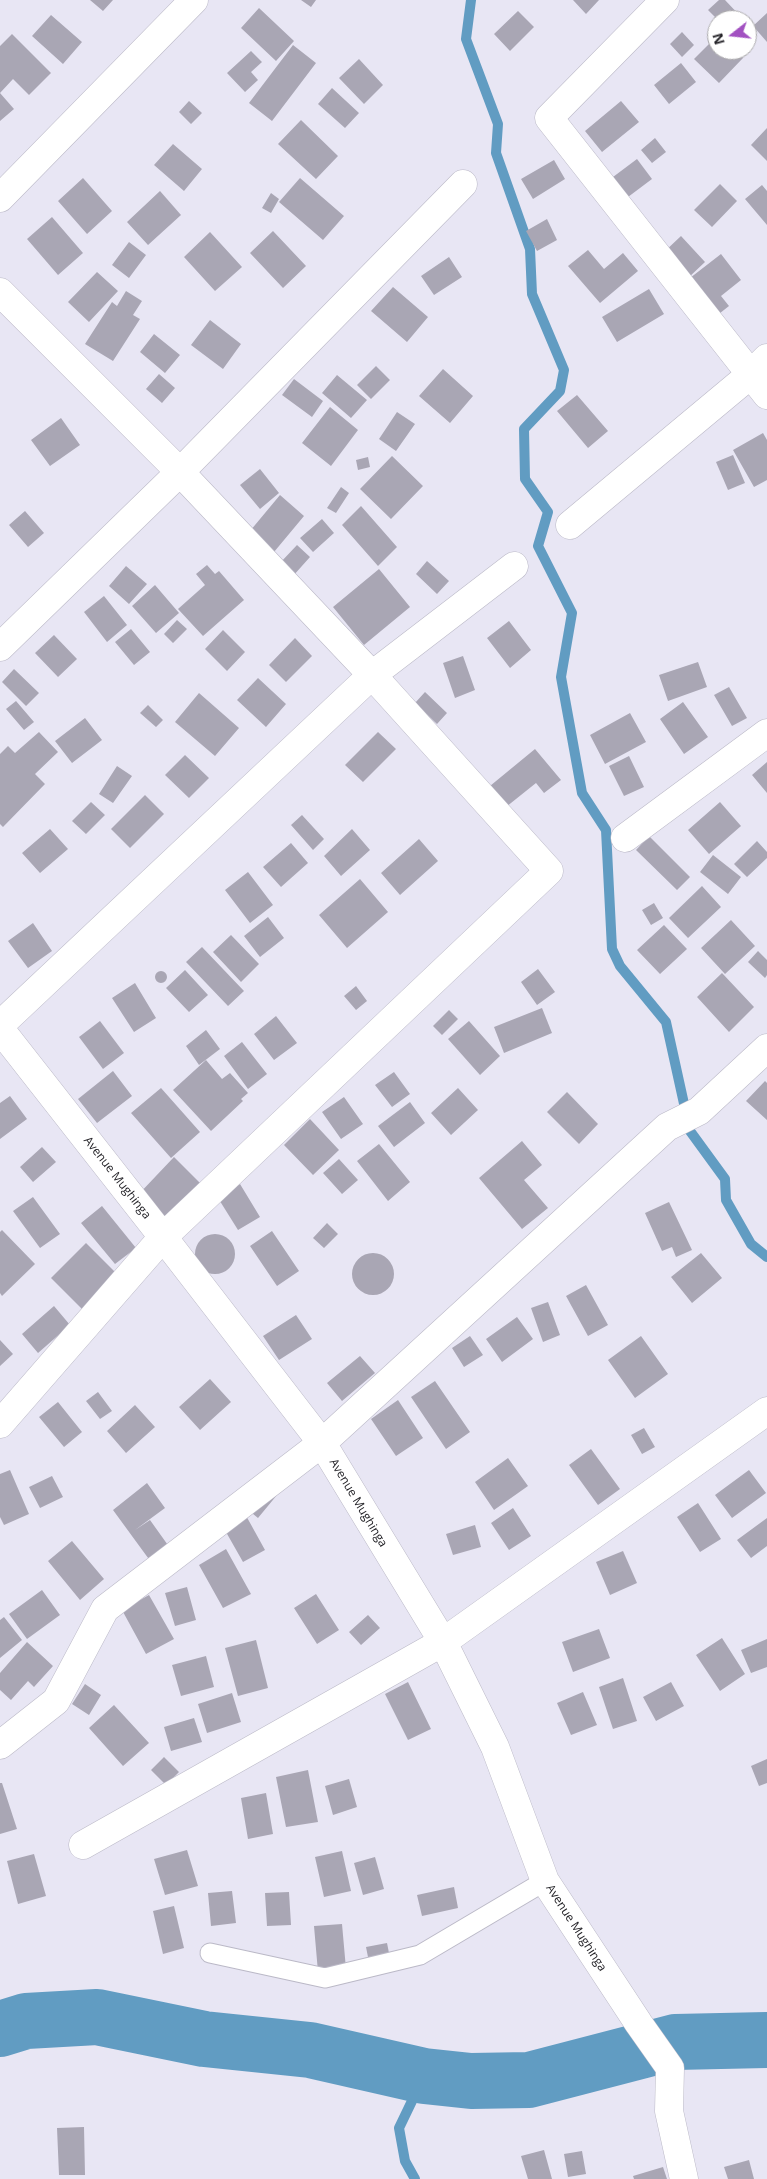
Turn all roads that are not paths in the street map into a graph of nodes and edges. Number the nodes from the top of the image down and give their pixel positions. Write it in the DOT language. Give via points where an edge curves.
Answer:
graph roads {
  1 [pos="194,0"];
  2 [pos="665,0"];
  3 [pos="464,184"];
  4 [pos="0,198"];
  5 [pos="0,292"];
  6 [pos="761,376"];
  7 [pos="180,472"];
  8 [pos="570,525"];
  9 [pos="514,566"];
  10 [pos="0,647"];
  11 [pos="372,675"];
  12 [pos="767,733"];
  13 [pos="625,838"];
  14 [pos="0,1025"];
  15 [pos="0,1029"];
  16 [pos="767,1048"];
  17 [pos="163,1237"];
  18 [pos="767,1411"];
  19 [pos="0,1424"];
  20 [pos="322,1443"];
  21 [pos="443,1642"];
  22 [pos="0,1745"];
  23 [pos="83,1845"];
  24 [pos="546,1881"];
  25 [pos="210,1953"];
  26 [pos="684,2179"];
  1 -- 4 [label="street"];
  2 -- 6 [label="street" via="549,118"];
  3 -- 7 [label="street"];
  5 -- 7 [label="street"];
  6 -- 8 [label="street"];
  7 -- 10 [label="street"];
  7 -- 11 [label="street"];
  9 -- 11 [label="street"];
  11 -- 14 [label="street"];
  11 -- 17 [label="street" via="549,871"];
  12 -- 13 [label="street"];
  15 -- 17 [label="street, Avenue Mughinga"];
  16 -- 20 [label="street" via="699,1111 667,1127"];
  17 -- 19 [label="street"];
  17 -- 20 [label="street, Avenue Mughinga"];
  18 -- 21 [label="street"];
  20 -- 21 [label="street, Avenue Mughinga"];
  20 -- 22 [label="street" via="105,1610 56,1701"];
  21 -- 23 [label="street"];
  21 -- 24 [label="street, Avenue Mughinga" via="495,1747"];
  24 -- 25 [label="lane" via="420,1955 324,1978"];
  24 -- 26 [label="street, Avenue Mughinga" via="670,2068 669,2111"];
}
